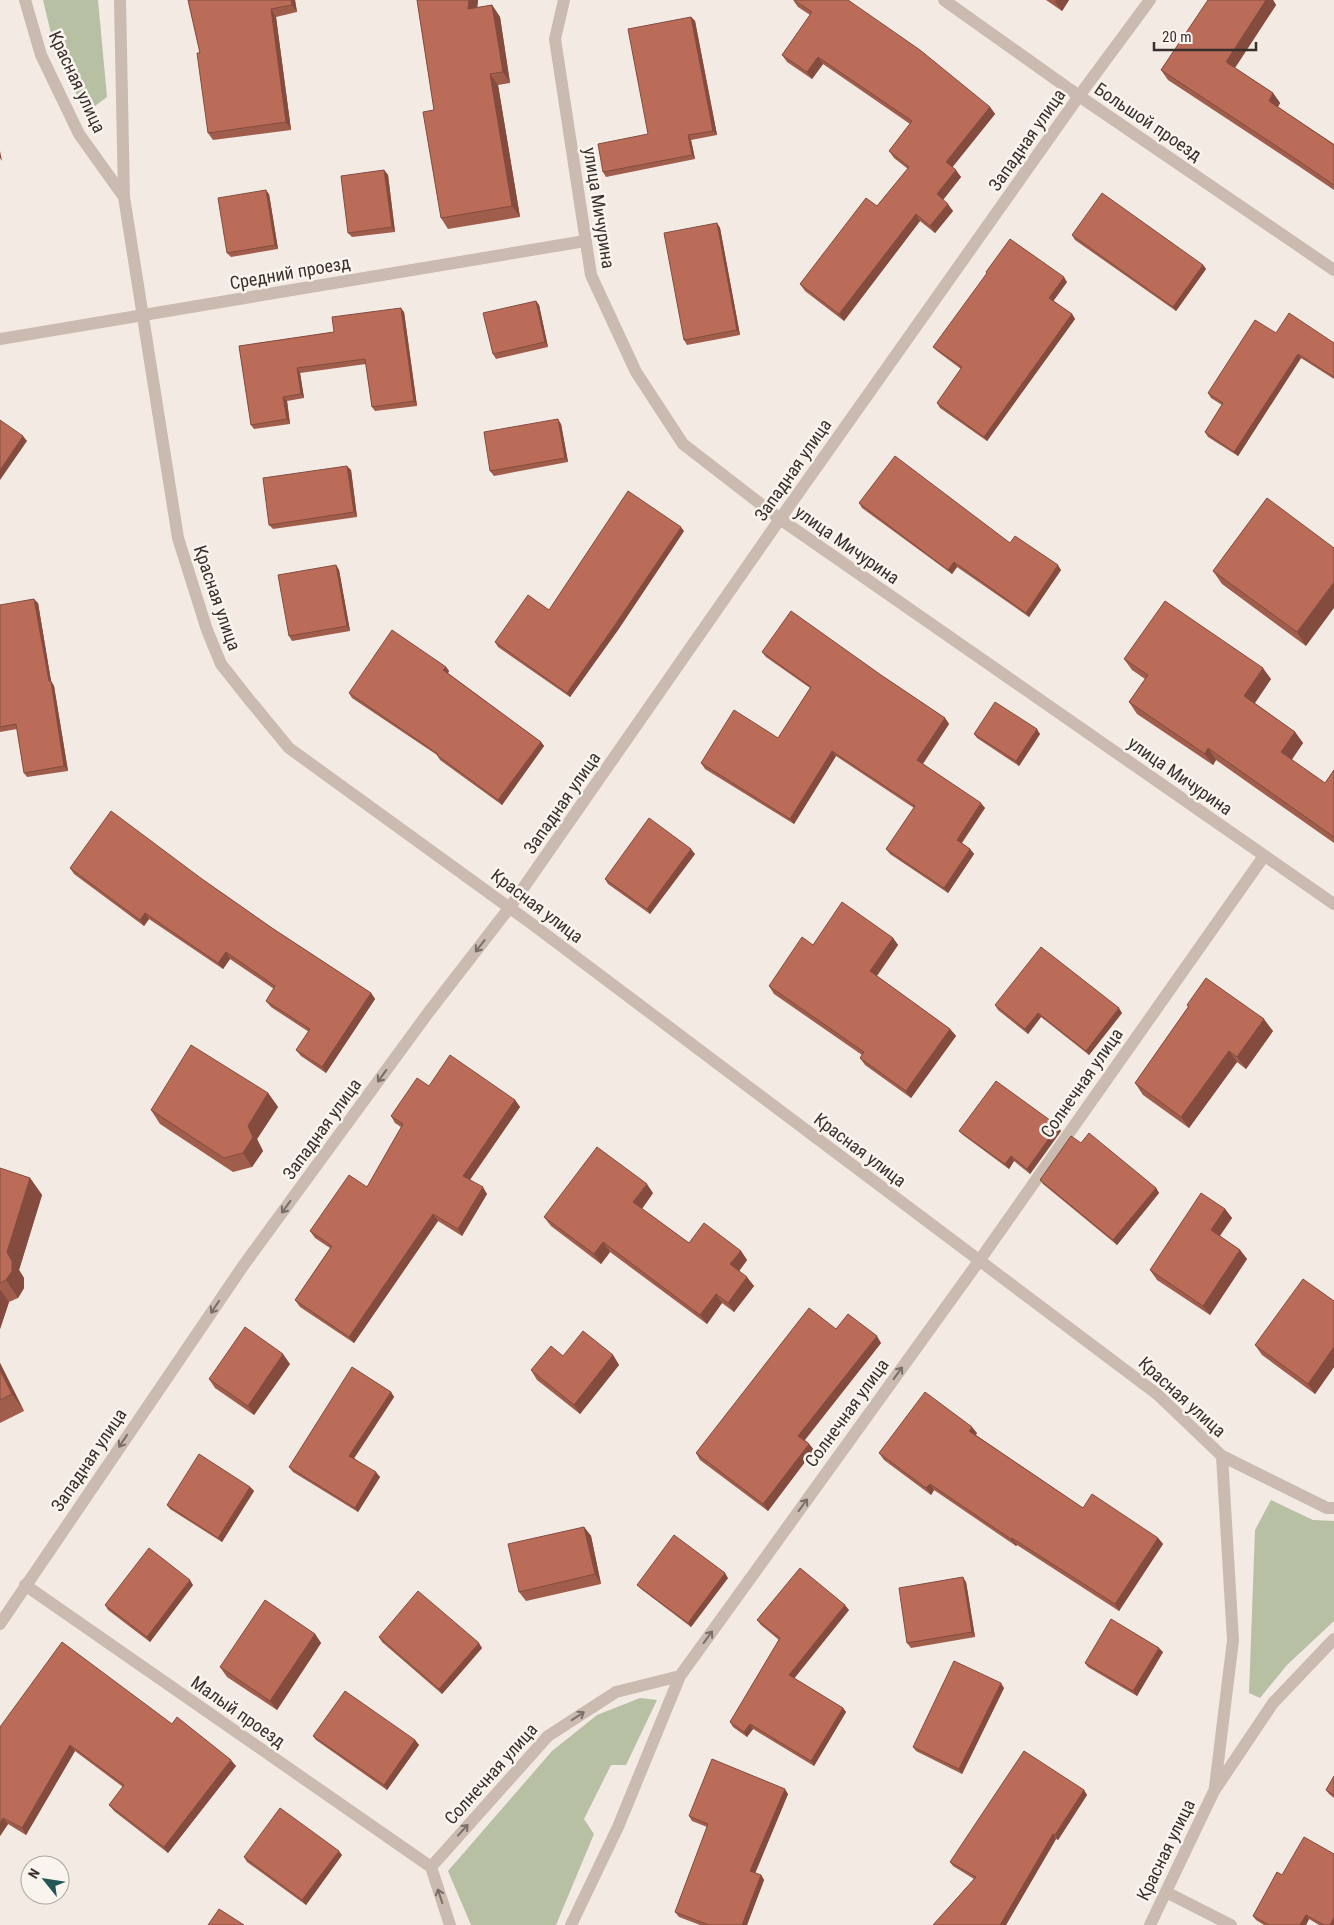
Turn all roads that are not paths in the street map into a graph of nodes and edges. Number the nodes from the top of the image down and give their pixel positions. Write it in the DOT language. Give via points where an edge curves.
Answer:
graph roads {
  1 [pos="25,0"];
  2 [pos="120,0"];
  3 [pos="564,0"];
  4 [pos="944,0"];
  5 [pos="1150,0"];
  6 [pos="1079,96"];
  7 [pos="124,197"];
  8 [pos="585,240"];
  9 [pos="1334,270"];
  10 [pos="142,315"];
  11 [pos="0,339"];
  12 [pos="780,519"];
  13 [pos="1264,856"];
  14 [pos="1334,904"];
  15 [pos="510,908"];
  16 [pos="979,1261"];
  17 [pos="1222,1456"];
  18 [pos="1334,1508"];
  19 [pos="25,1585"];
  20 [pos="0,1624"];
  21 [pos="1334,1639"];
  22 [pos="680,1676"];
  23 [pos="1214,1791"];
  24 [pos="431,1867"];
  25 [pos="1166,1892"];
  26 [pos="450,1925"];
  27 [pos="571,1925"];
  28 [pos="1150,1925"];
  29 [pos="1231,1925"];
  1 -- 7 [label="street, Красная улица" via="41,55 78,134"];
  2 -- 7 [label="street, Красная улица"];
  3 -- 8 [label="street, улица Мичурина" via="555,39"];
  4 -- 6 [label="street, Большой проезд"];
  5 -- 6 [label="street, Западная улица"];
  6 -- 9 [label="street, Большой проезд"];
  6 -- 12 [label="street, Западная улица"];
  7 -- 10 [label="street, Красная улица"];
  8 -- 10 [label="street, Средний проезд"];
  8 -- 12 [label="street, улица Мичурина" via="591,275 636,372 683,444"];
  10 -- 11 [label="street, Средний проезд"];
  10 -- 15 [label="street, Красная улица" via="178,538 221,664 289,748"];
  12 -- 13 [label="street, улица Мичурина"];
  12 -- 15 [label="street, Западная улица"];
  13 -- 14 [label="street, улица Мичурина"];
  13 -- 16 [label="street, Солнечная улица"];
  15 -- 16 [label="street, Красная улица"];
  15 -- 19 [label="street, Западная улица, one-way" via="243,1266"];
  16 -- 17 [label="street, Красная улица" via="1157,1394"];
  22 -- 16 [label="street, Солнечная улица, one-way"];
  17 -- 18 [label="street, Красная улица" via="1327,1508"];
  17 -- 23 [label="street, Красная улица" via="1233,1640"];
  19 -- 20 [label="street, Западная улица"];
  19 -- 24 [label="street, Малый проезд"];
  21 -- 23 [label="street, Красная улица" via="1273,1703"];
  24 -- 22 [label="street, Солнечная улица, one-way" via="548,1736 616,1692"];
  22 -- 27 [label="street" via="618,1827"];
  23 -- 25 [label="street, Красная улица"];
  26 -- 24 [label="street, one-way"];
  25 -- 28 [label="street, Красная улица"];
  25 -- 29 [label="street"];
}
